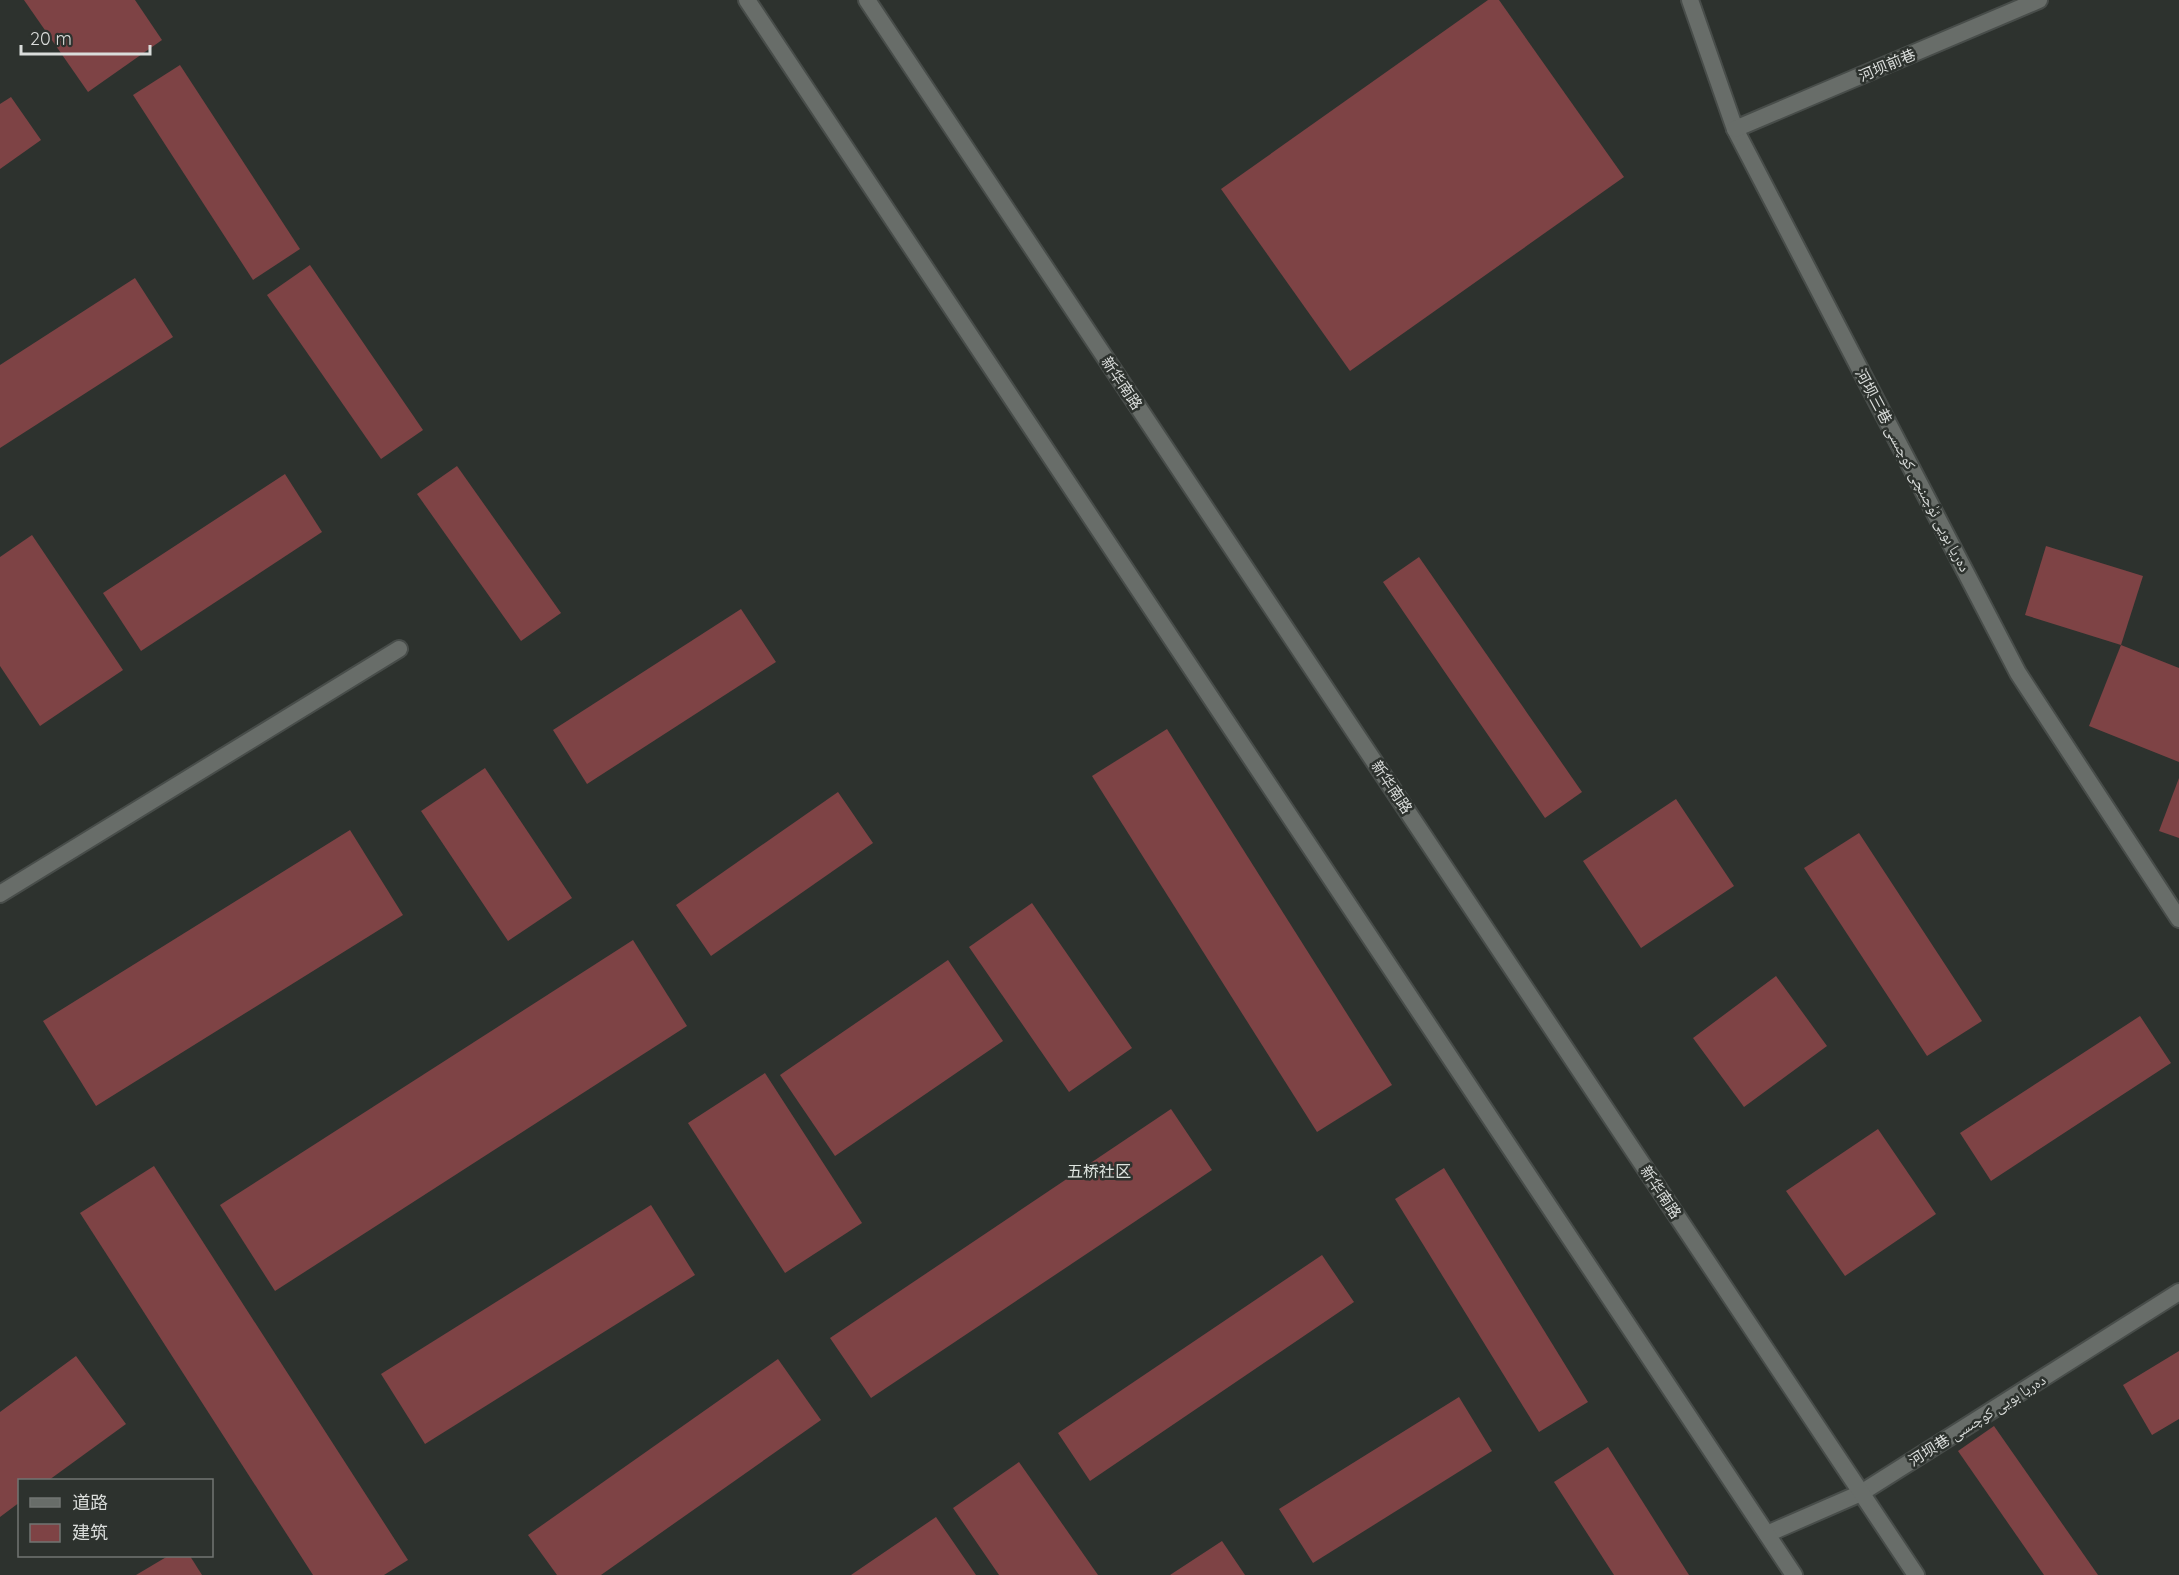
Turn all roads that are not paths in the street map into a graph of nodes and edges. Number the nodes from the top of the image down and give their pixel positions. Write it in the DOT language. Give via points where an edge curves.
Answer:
graph roads {
  1 [pos="747,0"];
  2 [pos="867,0"];
  3 [pos="1690,0"];
  4 [pos="2039,0"];
  5 [pos="1735,129"];
  6 [pos="399,650"];
  7 [pos="0,894"];
  8 [pos="2179,918"];
  9 [pos="2179,1292"];
  10 [pos="1861,1493"];
  11 [pos="1767,1534"];
  12 [pos="1794,1575"];
  13 [pos="1916,1575"];
  1 -- 11 [label="main road"];
  2 -- 10 [label="main road, 新华南路"];
  3 -- 5 [label="main road, 河坝三巷 دەريا بويى ئۈچىنچى كوچىسى"];
  4 -- 5 [label="main road, 河坝前巷"];
  5 -- 8 [label="main road, 河坝三巷 دەريا بويى ئۈچىنچى كوچىسى" via="2018,673"];
  6 -- 7 [label="main road"];
  9 -- 10 [label="main road, 河坝巷 دەريا بويى كوچىسى"];
  10 -- 11 [label="main road, 河坝巷 دەريا بويى كوچىسى"];
  10 -- 13 [label="main road, 新华南路"];
  11 -- 12 [label="main road"];
}
